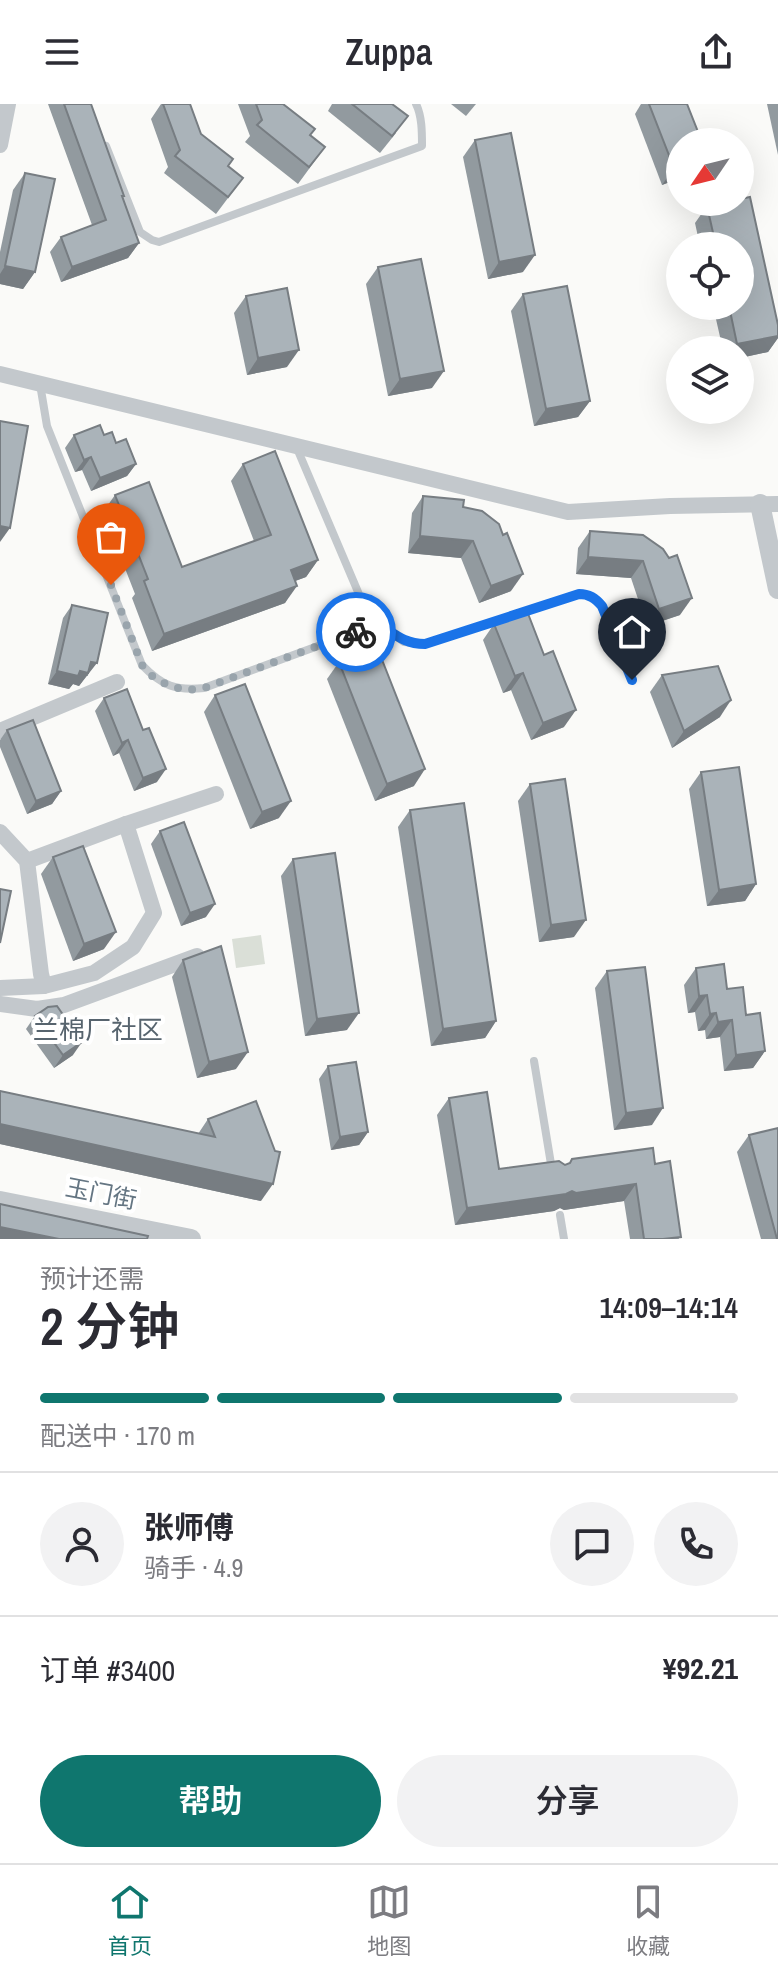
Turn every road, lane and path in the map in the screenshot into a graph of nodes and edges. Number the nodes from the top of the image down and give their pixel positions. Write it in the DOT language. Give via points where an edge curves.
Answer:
graph roads {
  1 [pos="8,104"];
  2 [pos="416,104"];
  3 [pos="100,131"];
  4 [pos="0,145"];
  5 [pos="0,374"];
  6 [pos="40,384"];
  7 [pos="296,446"];
  8 [pos="769,504"];
  9 [pos="778,589"];
  10 [pos="364,606"];
  11 [pos="382,626"];
  12 [pos="356,632"];
  13 [pos="371,636"];
  14 [pos="382,664"];
  15 [pos="632,680"];
  16 [pos="117,682"];
  17 [pos="0,731"];
  18 [pos="216,794"];
  19 [pos="126,824"];
  20 [pos="0,832"];
  21 [pos="27,861"];
  22 [pos="197,956"];
  23 [pos="44,986"];
  24 [pos="0,988"];
  25 [pos="0,1004"];
  26 [pos="534,1061"];
  27 [pos="553,1175"];
  28 [pos="0,1201"];
  29 [pos="560,1215"];
  30 [pos="191,1239"];
  31 [pos="564,1239"];
  1 -- 4 [label="street"];
  2 -- 3 [label="lane" via="422,146 159,242 136,226"];
  5 -- 6 [label="street"];
  6 -- 7 [label="street"];
  6 -- 12 [label="lane" via="47,426 142,665 154,678 187,690 204,688"];
  7 -- 8 [label="street" via="568,512"];
  7 -- 10 [label="lane"];
  8 -- 9 [label="street"];
  10 -- 11 [label="lane" via="379,611"];
  10 -- 12 [label="lane" via="353,617"];
  11 -- 13 [label="lane"];
  11 -- 15 [label="lane" via="404,642 425,644 586,594 602,606"];
  12 -- 13 [label="lane"];
  13 -- 14 [label="lane"];
  16 -- 17 [label="street"];
  18 -- 19 [label="street"];
  19 -- 21 [label="street"];
  19 -- 23 [label="street" via="154,913 133,947 94,973"];
  20 -- 21 [label="street"];
  21 -- 23 [label="street"];
  22 -- 25 [label="street" via="64,1005 37,1009"];
  23 -- 24 [label="street"];
  26 -- 27 [label="lane"];
  28 -- 30 [label="street, 玉门街"];
  29 -- 31 [label="lane"];
}
